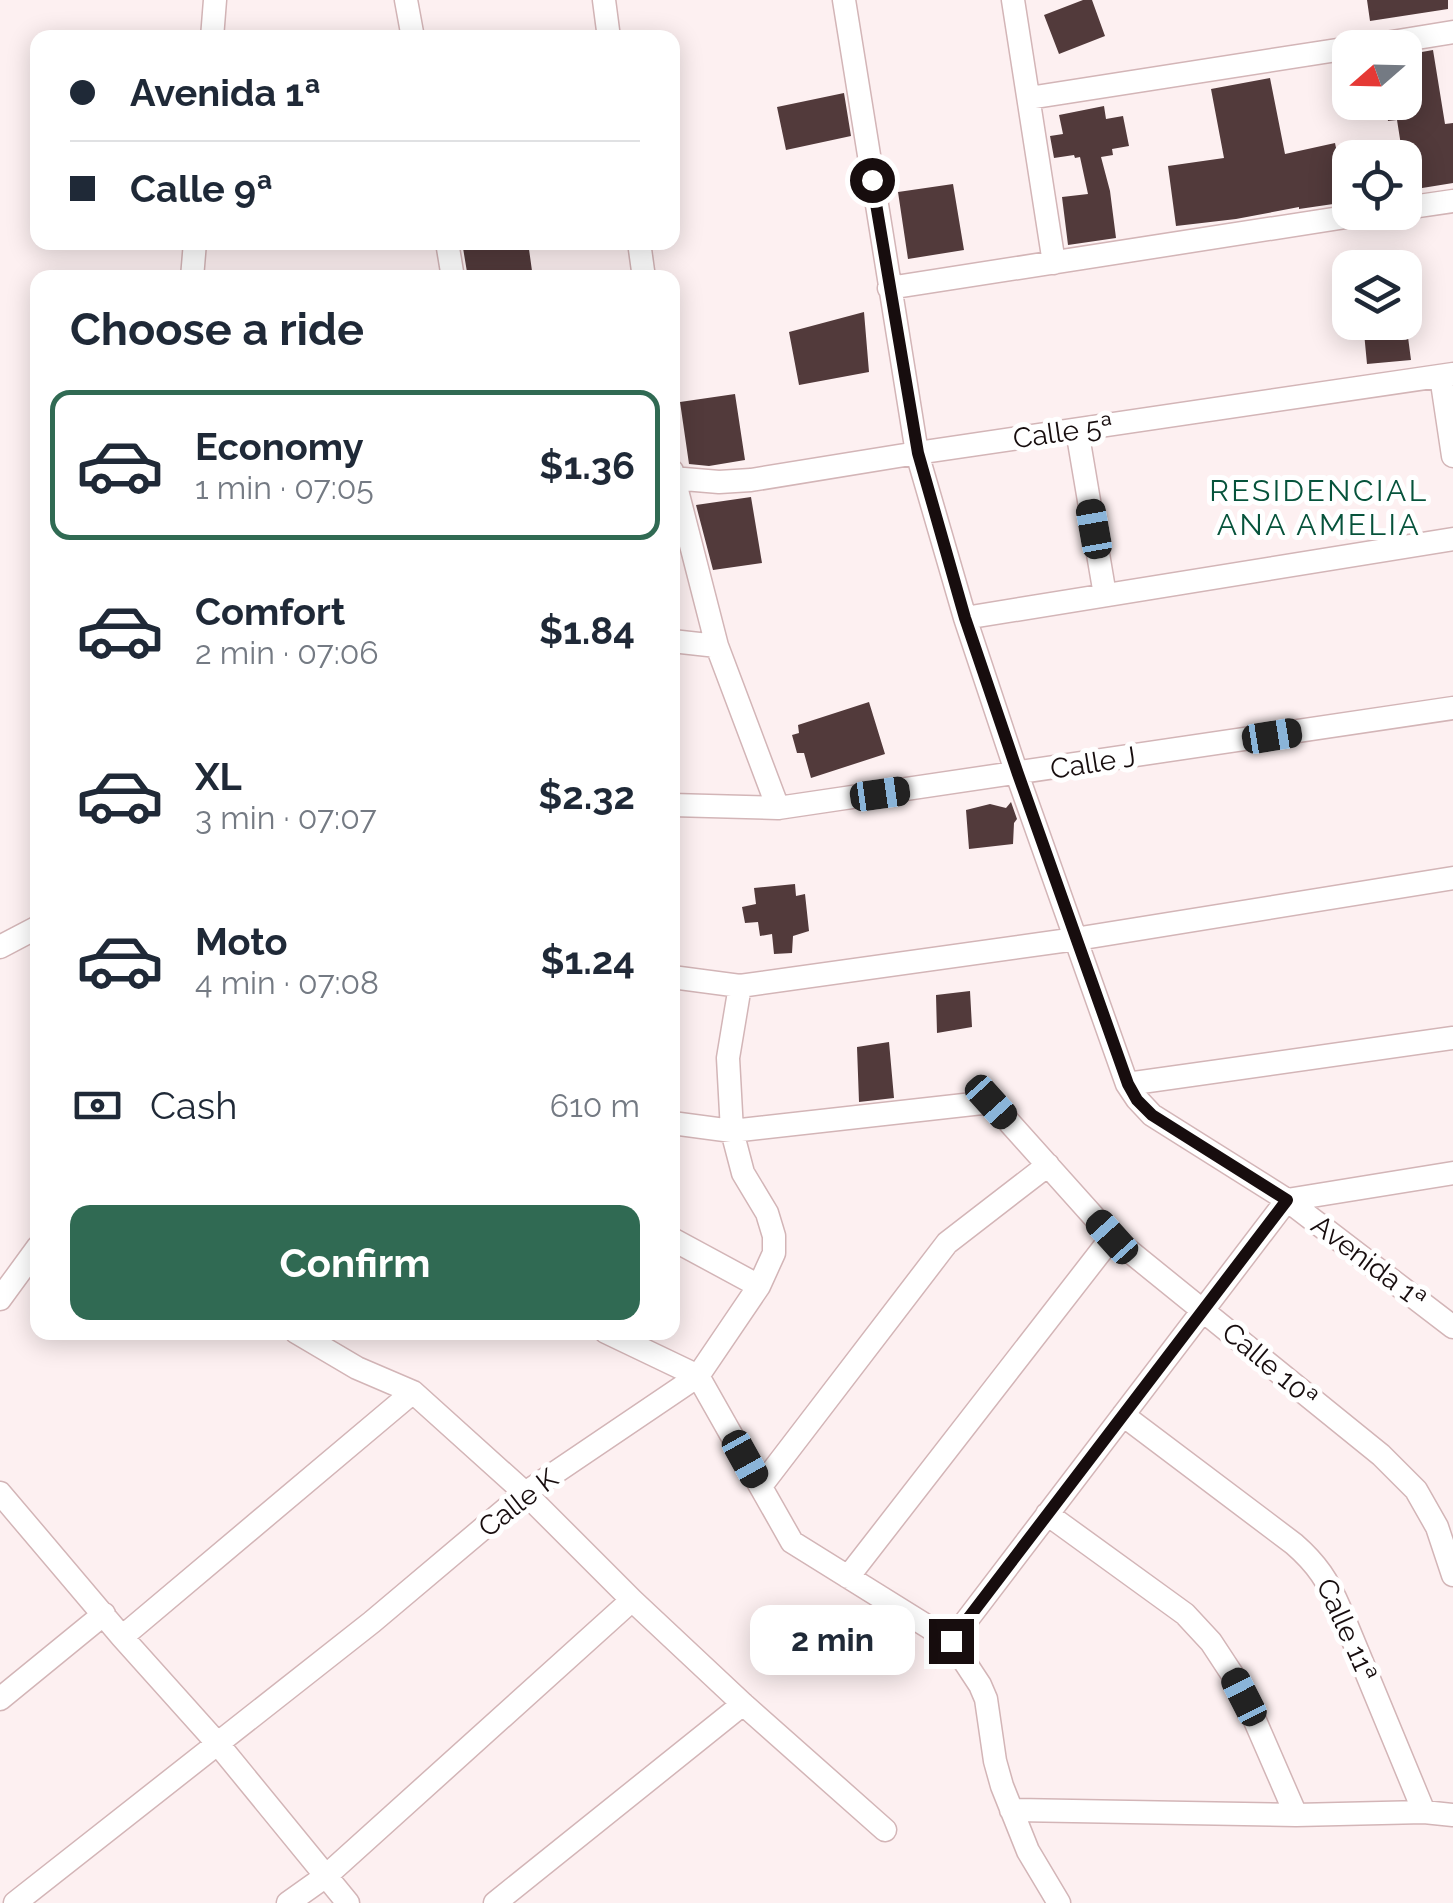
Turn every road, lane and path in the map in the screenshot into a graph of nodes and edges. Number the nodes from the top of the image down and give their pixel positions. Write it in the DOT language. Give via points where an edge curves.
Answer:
graph roads {
  1 [pos="215,0"];
  2 [pos="406,0"];
  3 [pos="604,0"];
  4 [pos="844,0"];
  5 [pos="1013,0"];
  6 [pos="213,30"];
  7 [pos="411,30"];
  8 [pos="608,30"];
  9 [pos="1453,32"];
  10 [pos="1422,37"];
  11 [pos="1332,51"];
  12 [pos="1029,98"];
  13 [pos="1453,201"];
  14 [pos="1422,206"];
  15 [pos="1332,219"];
  16 [pos="1054,262"];
  17 [pos="890,288"];
  18 [pos="1447,375"];
  19 [pos="1077,430"];
  20 [pos="918,453"];
  21 [pos="1453,456"];
  22 [pos="680,477"];
  23 [pos="680,503"];
  24 [pos="1453,539"];
  25 [pos="1105,595"];
  26 [pos="965,618"];
  27 [pos="680,642"];
  28 [pos="717,646"];
  29 [pos="1453,708"];
  30 [pos="1018,774"];
  31 [pos="680,805"];
  32 [pos="778,808"];
  33 [pos="1453,878"];
  34 [pos="30,931"];
  35 [pos="1076,939"];
  36 [pos="0,947"];
  37 [pos="680,979"];
  38 [pos="740,986"];
  39 [pos="1453,1038"];
  40 [pos="1128,1084"];
  41 [pos="680,1123"];
  42 [pos="732,1131"];
  43 [pos="1048,1165"];
  44 [pos="1453,1174"];
  45 [pos="1287,1200"];
  46 [pos="1112,1237"];
  47 [pos="680,1244"];
  48 [pos="30,1258"];
  49 [pos="759,1286"];
  50 [pos="0,1299"];
  51 [pos="1203,1310"];
  52 [pos="1453,1327"];
  53 [pos="309,1340"];
  54 [pos="623,1340"];
  55 [pos="698,1376"];
  56 [pos="412,1392"];
  57 [pos="1123,1415"];
  58 [pos="760,1486"];
  59 [pos="525,1493"];
  60 [pos="4,1506"];
  61 [pos="1047,1514"];
  62 [pos="1453,1575"];
  63 [pos="848,1577"];
  64 [pos="632,1600"];
  65 [pos="104,1614"];
  66 [pos="122,1637"];
  67 [pos="951,1641"];
  68 [pos="0,1699"];
  69 [pos="743,1704"];
  70 [pos="218,1744"];
  71 [pos="1011,1810"];
  72 [pos="1424,1812"];
  73 [pos="1296,1815"];
  74 [pos="1453,1816"];
  75 [pos="885,1830"];
  76 [pos="326,1876"];
  77 [pos="15,1903"];
  78 [pos="288,1903"];
  79 [pos="348,1903"];
  80 [pos="495,1903"];
  81 [pos="1059,1903"];
  1 -- 6 [label="street"];
  2 -- 7 [label="street"];
  3 -- 8 [label="street"];
  4 -- 17 [label="street, Avenida 1ª"];
  5 -- 12 [label="street"];
  9 -- 10 [label="street"];
  11 -- 12 [label="street"];
  12 -- 16 [label="street"];
  13 -- 14 [label="street"];
  15 -- 16 [label="street"];
  16 -- 17 [label="street"];
  17 -- 20 [label="street, Avenida 1ª"];
  18 -- 19 [label="street, Calle 5ª"];
  18 -- 21 [label="street"];
  19 -- 20 [label="street, Calle 5ª"];
  19 -- 25 [label="street"];
  20 -- 22 [label="street, Calle 5ª" via="734,482"];
  20 -- 26 [label="street, Avenida 1ª"];
  23 -- 28 [label="street"];
  24 -- 25 [label="street"];
  25 -- 26 [label="street"];
  26 -- 30 [label="street, Avenida 1ª"];
  27 -- 28 [label="street"];
  28 -- 32 [label="street"];
  29 -- 30 [label="street, Calle J"];
  30 -- 32 [label="street, Calle J"];
  30 -- 35 [label="street, Avenida 1ª"];
  31 -- 32 [label="street, Calle J"];
  33 -- 35 [label="street"];
  34 -- 36 [label="street"];
  35 -- 38 [label="street"];
  35 -- 40 [label="street, Avenida 1ª"];
  37 -- 38 [label="street"];
  38 -- 42 [label="street, Calle K" via="728,1058"];
  39 -- 40 [label="street"];
  40 -- 45 [label="street, Avenida 1ª" via="1152,1115"];
  41 -- 42 [label="street, Calle 10ª"];
  42 -- 43 [label="street, Calle 10ª" via="991,1102"];
  42 -- 49 [label="street, Calle K" via="743,1174 774,1236"];
  43 -- 46 [label="street, Calle 10ª"];
  43 -- 58 [label="street" via="946,1243"];
  44 -- 45 [label="street"];
  45 -- 51 [label="street"];
  45 -- 52 [label="street, Avenida 1ª"];
  46 -- 51 [label="street, Calle 10ª"];
  46 -- 63 [label="street"];
  47 -- 49 [label="street"];
  48 -- 50 [label="street"];
  49 -- 55 [label="street, Calle K"];
  51 -- 57 [label="street"];
  51 -- 62 [label="street, Calle 10ª" via="1416,1490"];
  53 -- 56 [label="street"];
  54 -- 55 [label="street"];
  55 -- 58 [label="street"];
  55 -- 59 [label="street, Calle K"];
  56 -- 59 [label="street"];
  56 -- 66 [label="street"];
  57 -- 61 [label="street"];
  57 -- 72 [label="street, Calle 11ª" via="1315,1562"];
  58 -- 63 [label="street" via="792,1542"];
  59 -- 64 [label="street"];
  59 -- 70 [label="street, Calle K"];
  60 -- 65 [label="street"];
  61 -- 67 [label="street"];
  61 -- 73 [label="street" via="1212,1642"];
  63 -- 67 [label="street"];
  64 -- 69 [label="street"];
  64 -- 76 [label="street"];
  65 -- 66 [label="street"];
  65 -- 68 [label="street"];
  66 -- 70 [label="street"];
  67 -- 71 [label="street" via="986,1699"];
  69 -- 75 [label="street"];
  69 -- 80 [label="street"];
  70 -- 76 [label="street"];
  70 -- 77 [label="street, Calle K"];
  71 -- 73 [label="street"];
  71 -- 81 [label="street"];
  72 -- 73 [label="street"];
  72 -- 74 [label="street"];
  76 -- 78 [label="street"];
  76 -- 79 [label="street"];
}
